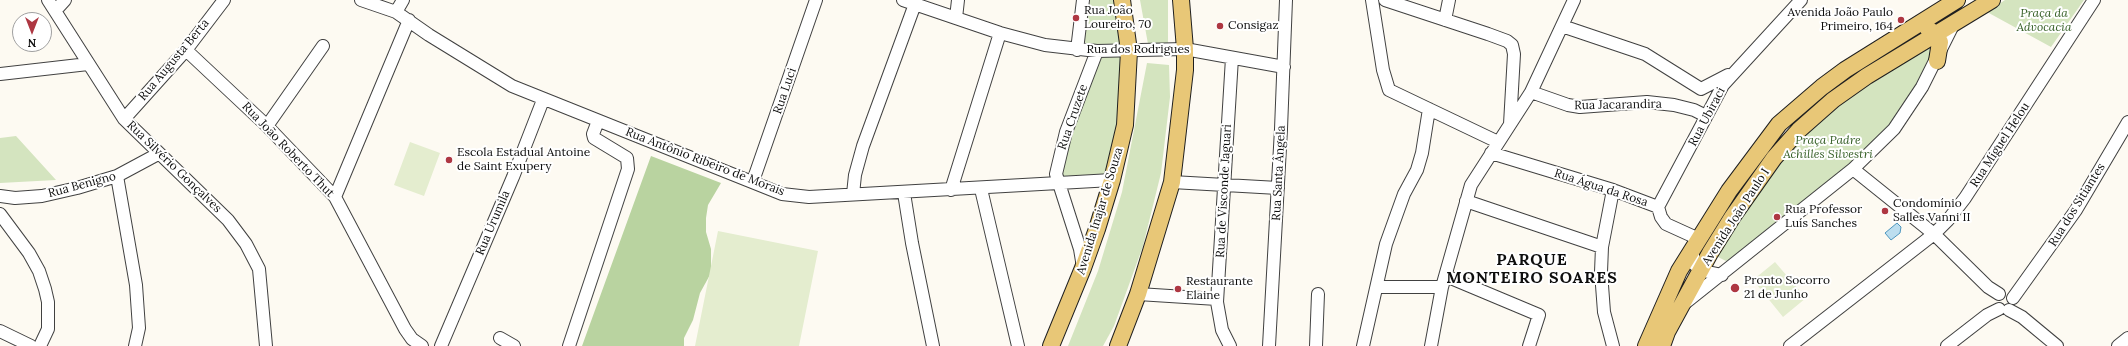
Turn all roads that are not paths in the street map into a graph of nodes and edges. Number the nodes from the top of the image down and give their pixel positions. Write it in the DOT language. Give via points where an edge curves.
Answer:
graph roads {
  1 [pos="48,0"];
  2 [pos="65,0"];
  3 [pos="224,0"];
  4 [pos="361,0"];
  5 [pos="403,0"];
  6 [pos="816,0"];
  7 [pos="902,0"];
  8 [pos="958,0"];
  9 [pos="1083,0"];
  10 [pos="1122,0"];
  11 [pos="1181,0"];
  12 [pos="1286,0"];
  13 [pos="1372,0"];
  14 [pos="1385,0"];
  15 [pos="1449,0"];
  16 [pos="1574,0"];
  17 [pos="1801,0"];
  18 [pos="1957,0"];
  19 [pos="1992,0"];
  20 [pos="2094,0"];
  21 [pos="915,4"];
  22 [pos="55,11"];
  23 [pos="396,12"];
  24 [pos="956,18"];
  25 [pos="409,20"];
  26 [pos="1446,20"];
  27 [pos="1954,23"];
  28 [pos="1562,26"];
  29 [pos="1914,27"];
  30 [pos="1000,33"];
  31 [pos="1936,34"];
  32 [pos="323,46"];
  33 [pos="1185,49"];
  34 [pos="186,50"];
  35 [pos="1077,50"];
  36 [pos="1097,51"];
  37 [pos="1129,51"];
  38 [pos="1232,58"];
  39 [pos="1937,61"];
  40 [pos="88,64"];
  41 [pos="1284,67"];
  42 [pos="1736,70"];
  43 [pos="0,74"];
  44 [pos="1531,92"];
  45 [pos="543,100"];
  46 [pos="1429,109"];
  47 [pos="1706,116"];
  48 [pos="124,119"];
  49 [pos="598,121"];
  50 [pos="2128,122"];
  51 [pos="1510,125"];
  52 [pos="267,126"];
  53 [pos="1498,142"];
  54 [pos="1491,153"];
  55 [pos="158,154"];
  56 [pos="1853,169"];
  57 [pos="117,176"];
  58 [pos="1112,180"];
  59 [pos="754,181"];
  60 [pos="1172,182"];
  61 [pos="1058,184"];
  62 [pos="1224,185"];
  63 [pos="1278,188"];
  64 [pos="981,189"];
  65 [pos="951,190"];
  66 [pos="1613,190"];
  67 [pos="904,193"];
  68 [pos="853,194"];
  69 [pos="0,196"];
  70 [pos="335,197"];
  71 [pos="1466,201"];
  72 [pos="1658,207"];
  73 [pos="0,214"];
  74 [pos="1934,234"];
  75 [pos="1695,245"];
  76 [pos="1602,247"];
  77 [pos="1083,268"];
  78 [pos="1702,269"];
  79 [pos="1722,275"];
  80 [pos="1444,281"];
  81 [pos="1377,287"];
  82 [pos="1138,294"];
  83 [pos="1318,294"];
  84 [pos="1217,299"];
  85 [pos="2004,302"];
  86 [pos="1683,305"];
  87 [pos="0,331"];
  88 [pos="500,338"];
  89 [pos="2128,338"];
  90 [pos="31,346"];
  91 [pos="40,346"];
  92 [pos="135,346"];
  93 [pos="266,346"];
  94 [pos="422,346"];
  95 [pos="442,346"];
  96 [pos="514,346"];
  97 [pos="569,346"];
  98 [pos="933,346"];
  99 [pos="1018,346"];
  100 [pos="1051,346"];
  101 [pos="1118,346"];
  102 [pos="1230,346"];
  103 [pos="1269,346"];
  104 [pos="1316,346"];
  105 [pos="1363,346"];
  106 [pos="1431,346"];
  107 [pos="1529,346"];
  108 [pos="1613,346"];
  109 [pos="1646,346"];
  110 [pos="1662,346"];
  111 [pos="1790,346"];
  112 [pos="1947,346"];
  113 [pos="2057,346"];
  114 [pos="2118,346"];
  1 -- 22 [label="street, Rua Silvério Gonçalves"];
  2 -- 22 [label="street"];
  3 -- 34 [label="street, Rua Augusta Berta"];
  4 -- 23 [label="street, Rua Antônio Ribeiro de Morais"];
  5 -- 23 [label="street"];
  6 -- 59 [label="street, Rua Luci"];
  7 -- 21 [label="street, Rua dos Rodrigues"];
  8 -- 24 [label="street"];
  9 -- 35 [label="street"];
  10 -- 37 [label="main road, Avenida Inajar de Souza"];
  11 -- 33 [label="main road"];
  12 -- 41 [label="street, Rua Santa Ângela"];
  13 -- 46 [label="street" via="1383,70 1390,90"];
  14 -- 26 [label="street"];
  15 -- 26 [label="street"];
  16 -- 28 [label="street"];
  17 -- 42 [label="street, Rua Ubiraci"];
  18 -- 29 [label="main road, Avenida João Paulo I"];
  19 -- 27 [label="main road, Avenida João Paulo I"];
  20 -- 74 [label="street, Rua Miguel Helou" via="1966,198"];
  21 -- 24 [label="street, Rua dos Rodrigues"];
  21 -- 68 [label="street" via="863,146"];
  22 -- 40 [label="street, Rua Silvério Gonçalves"];
  23 -- 25 [label="street, Rua Antônio Ribeiro de Morais"];
  24 -- 30 [label="street, Rua dos Rodrigues"];
  25 -- 45 [label="street, Rua Antônio Ribeiro de Morais" via="512,86"];
  25 -- 70 [label="street"];
  26 -- 51 [label="street" via="1512,45 1514,54"];
  27 -- 31 [label="main road, Avenida João Paulo I"];
  27 -- 39 [label="street"];
  28 -- 42 [label="street" via="1645,54 1701,89"];
  28 -- 44 [label="street"];
  29 -- 31 [label="main road" via="1922,27"];
  29 -- 75 [label="main road, Avenida João Paulo I" via="1822,87 1779,124 1748,164"];
  30 -- 35 [label="street, Rua dos Rodrigues" via="1045,45"];
  30 -- 65 [label="street"];
  31 -- 39 [label="main road" via="1940,42"];
  31 -- 78 [label="main road, Avenida João Paulo I" via="1867,76 1833,100 1799,130 1757,181"];
  32 -- 52 [label="street"];
  33 -- 37 [label="street, Rua dos Rodrigues"];
  33 -- 38 [label="street, Rua dos Rodrigues"];
  33 -- 60 [label="main road"];
  34 -- 48 [label="street, Rua Augusta Berta"];
  34 -- 52 [label="street, Rua João Roberto Thut"];
  35 -- 36 [label="street, Rua dos Rodrigues"];
  36 -- 37 [label="street, Rua dos Rodrigues"];
  36 -- 61 [label="street, Rua Cruzete" via="1066,132 1056,174"];
  37 -- 58 [label="main road, Avenida Inajar de Souza" via="1124,125"];
  38 -- 41 [label="street, Rua dos Rodrigues"];
  38 -- 62 [label="street, Rua de Visconde Jaguari"];
  39 -- 56 [label="street" via="1894,129"];
  40 -- 43 [label="street"];
  40 -- 48 [label="street, Rua Silvério Gonçalves"];
  41 -- 63 [label="street, Rua Santa Ângela"];
  42 -- 47 [label="street, Rua Ubiraci" via="1715,98"];
  44 -- 47 [label="street, Rua Jacarandira" via="1580,107 1647,102 1674,104"];
  44 -- 51 [label="street"];
  45 -- 49 [label="street, Rua Antônio Ribeiro de Morais"];
  45 -- 95 [label="street, Rua Urumila"];
  46 -- 53 [label="street"];
  46 -- 81 [label="street" via="1422,153 1417,170 1393,221"];
  47 -- 72 [label="street, Rua Ubiraci"];
  48 -- 55 [label="street, Rua Silvério Gonçalves"];
  49 -- 59 [label="street, Rua Antônio Ribeiro de Morais"];
  49 -- 97 [label="street" via="594,138 626,158 628,169"];
  50 -- 85 [label="street, Rua dos Sitiantes" via="2076,210 2042,260"];
  51 -- 53 [label="street"];
  52 -- 70 [label="street, Rua João Roberto Thut"];
  53 -- 54 [label="street"];
  54 -- 66 [label="street, Rua Água da Rosa"];
  54 -- 71 [label="street" via="1471,185"];
  55 -- 57 [label="street, Rua Benigno"];
  55 -- 93 [label="street, Rua Silvério Gonçalves" via="228,220 246,244 259,270"];
  56 -- 74 [label="street"];
  56 -- 79 [label="street"];
  57 -- 69 [label="street, Rua Benigno" via="42,196"];
  57 -- 92 [label="street" via="136,285 139,328"];
  58 -- 61 [label="street, Rua Antônio Ribeiro de Morais"];
  58 -- 77 [label="main road, Avenida Inajar de Souza"];
  59 -- 68 [label="street, Rua Antônio Ribeiro de Morais" via="782,194 793,196"];
  60 -- 62 [label="street"];
  60 -- 82 [label="main road"];
  61 -- 64 [label="street, Rua Antônio Ribeiro de Morais"];
  61 -- 77 [label="street, Rua Cruzete" via="1080,250"];
  62 -- 63 [label="street"];
  62 -- 84 [label="street, Rua de Visconde Jaguari"];
  63 -- 103 [label="street, Rua Santa Ângela"];
  64 -- 65 [label="street, Rua Antônio Ribeiro de Morais"];
  64 -- 99 [label="street"];
  65 -- 67 [label="street, Rua Antônio Ribeiro de Morais"];
  66 -- 72 [label="street, Rua Água da Rosa"];
  66 -- 76 [label="street"];
  67 -- 68 [label="street, Rua Antônio Ribeiro de Morais"];
  67 -- 98 [label="street"];
  70 -- 94 [label="street, Rua João Roberto Thut" via="405,329 412,339"];
  71 -- 76 [label="street"];
  71 -- 80 [label="street"];
  72 -- 75 [label="street, Rua Água da Rosa" via="1666,224"];
  73 -- 91 [label="street" via="29,253 45,289 48,302 48,329"];
  74 -- 85 [label="street"];
  74 -- 111 [label="street, Rua Miguel Helou"];
  75 -- 78 [label="street" via="1695,265"];
  75 -- 109 [label="main road, Avenida João Paulo I" via="1669,291"];
  76 -- 108 [label="street" via="1602,297"];
  77 -- 100 [label="main road, Avenida Inajar de Souza"];
  78 -- 79 [label="street"];
  78 -- 86 [label="main road, Avenida João Paulo I"];
  79 -- 86 [label="street"];
  80 -- 81 [label="street"];
  80 -- 106 [label="street"];
  80 -- 107 [label="street" via="1539,315"];
  81 -- 105 [label="street"];
  82 -- 84 [label="street"];
  82 -- 101 [label="main road"];
  83 -- 104 [label="street"];
  84 -- 102 [label="street, Rua de Visconde Jaguari" via="1218,318"];
  85 -- 112 [label="street, Rua dos Sitiantes"];
  85 -- 113 [label="street"];
  86 -- 110 [label="main road, Avenida João Paulo I"];
  87 -- 90 [label="street"];
  88 -- 96 [label="street"];
  89 -- 114 [label="street"];
}
